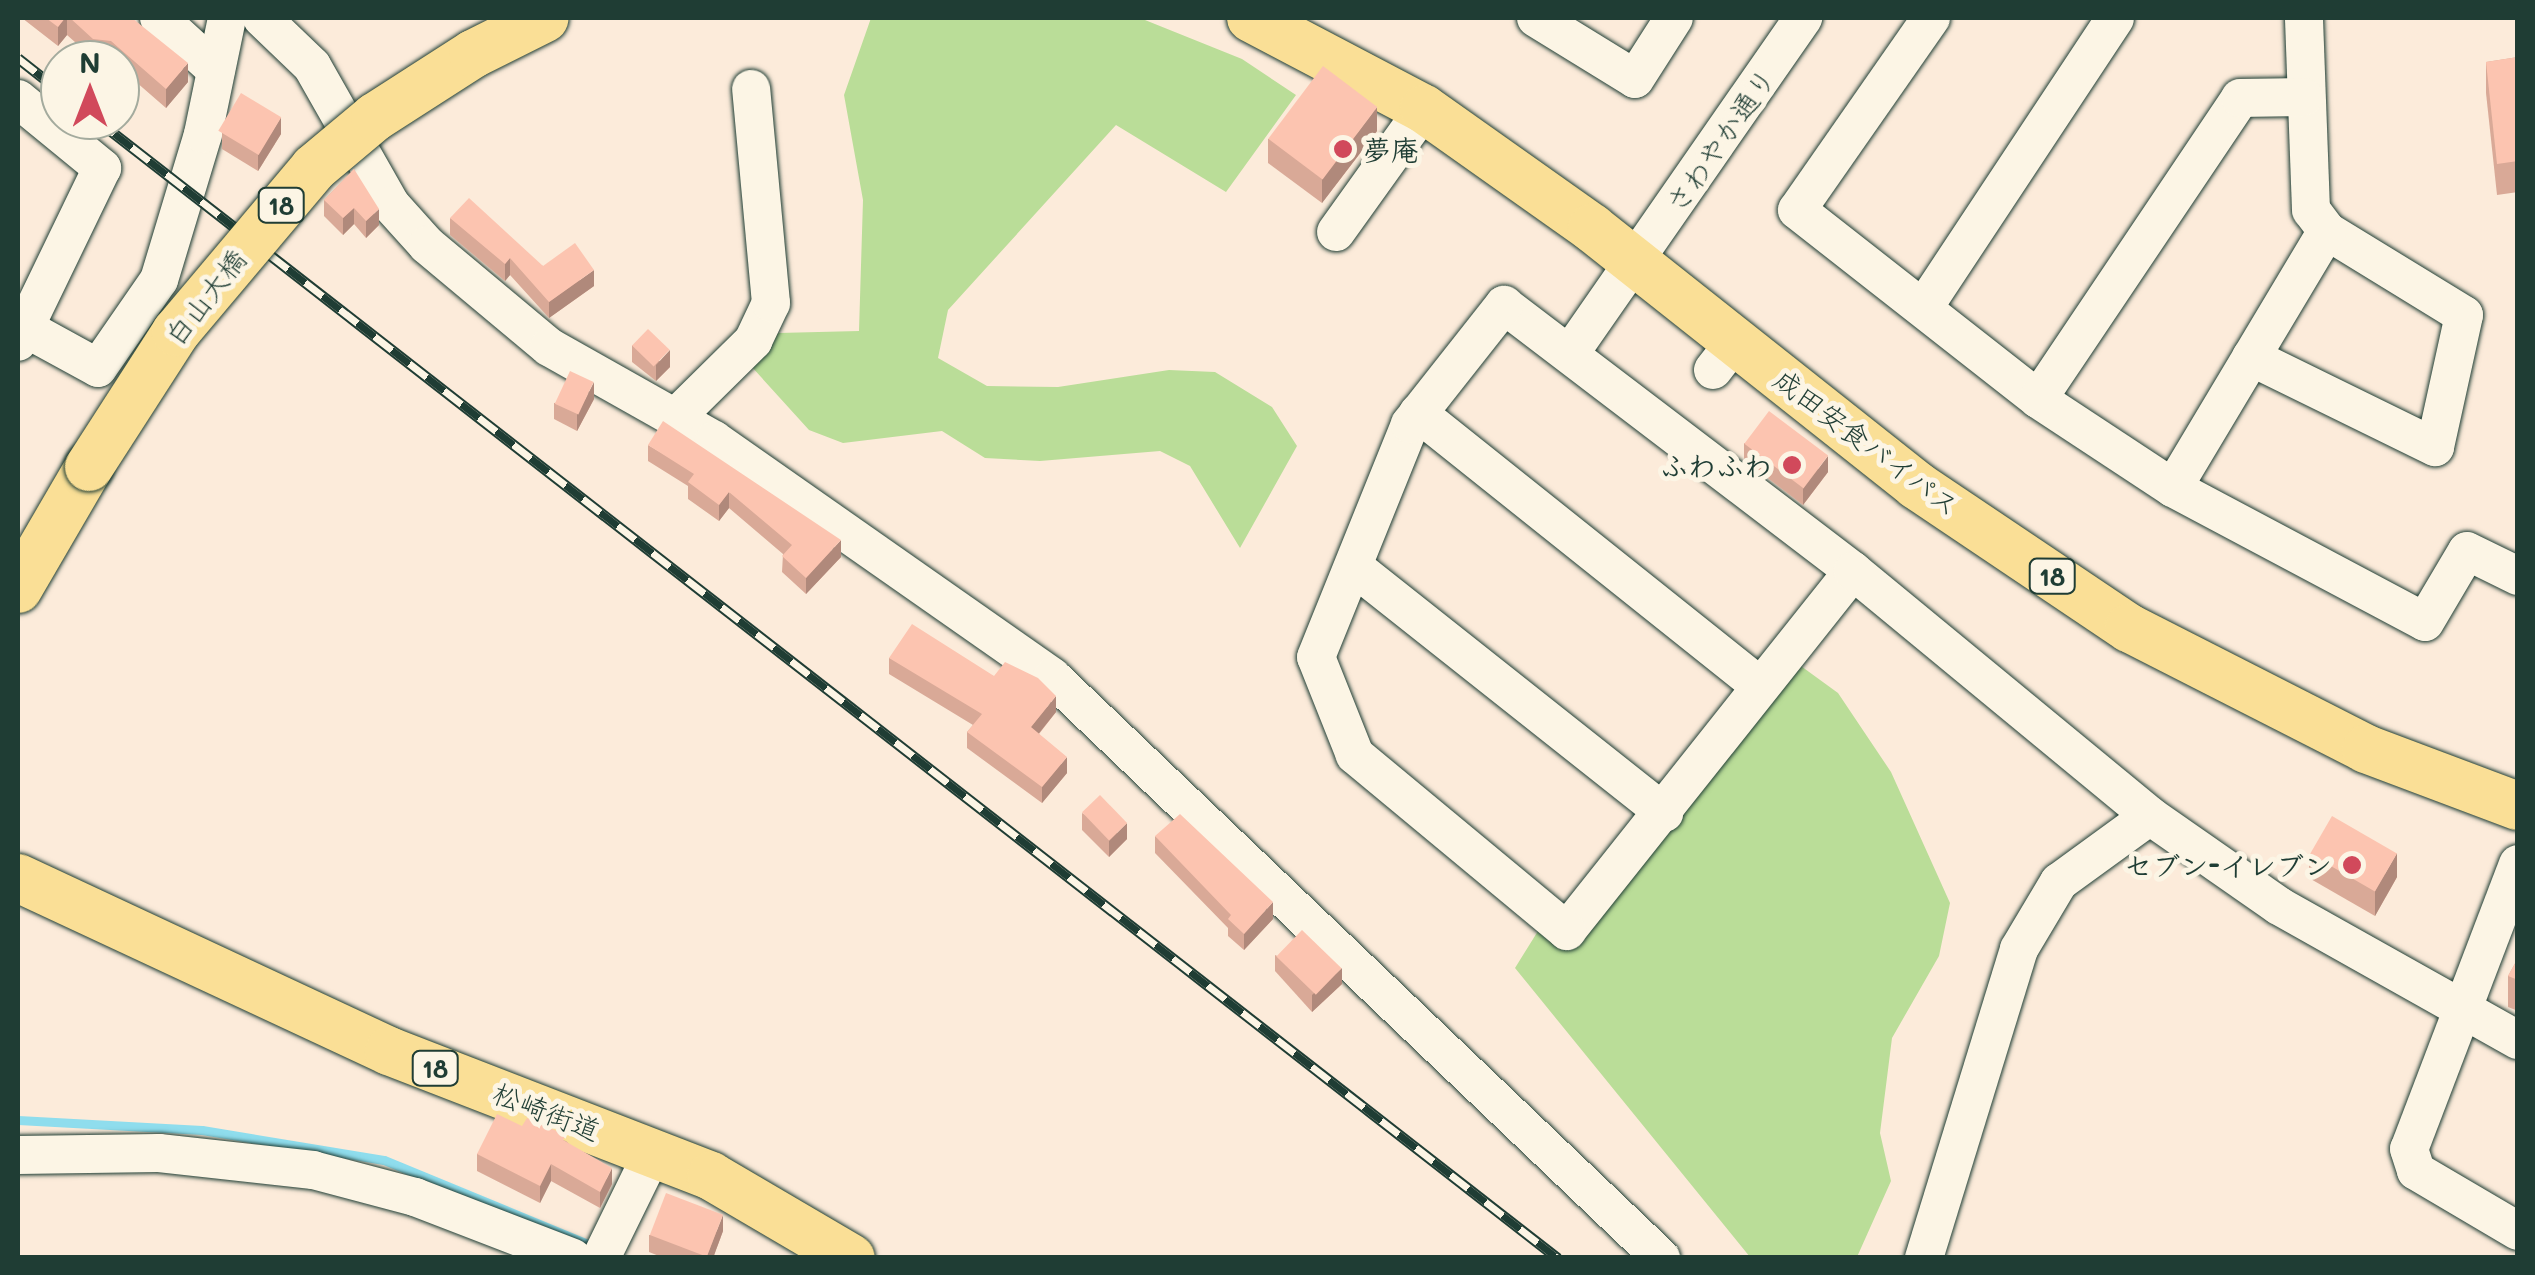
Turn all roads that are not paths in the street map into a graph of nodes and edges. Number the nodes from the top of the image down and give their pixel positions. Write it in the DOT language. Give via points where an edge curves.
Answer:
graph roads {
  1 [pos="160,18"];
  2 [pos="227,18"];
  3 [pos="262,18"];
  4 [pos="545,18"];
  5 [pos="1251,18"];
  6 [pos="1536,18"];
  7 [pos="1674,18"];
  8 [pos="1803,18"];
  9 [pos="1931,18"];
  10 [pos="2115,18"];
  11 [pos="2304,18"];
  12 [pos="216,70"];
  13 [pos="751,89"];
  14 [pos="2304,97"];
  15 [pos="18,99"];
  16 [pos="1424,109"];
  17 [pos="2326,231"];
  18 [pos="1336,232"];
  19 [pos="1636,263"];
  20 [pos="1924,307"];
  21 [pos="23,320"];
  22 [pos="1571,352"];
  23 [pos="2251,357"];
  24 [pos="2038,399"];
  25 [pos="1418,413"];
  26 [pos="675,418"];
  27 [pos="2172,488"];
  28 [pos="1354,567"];
  29 [pos="1853,572"];
  30 [pos="2518,576"];
  31 [pos="18,589"];
  32 [pos="1757,684"];
  33 [pos="2518,806"];
  34 [pos="1664,812"];
  35 [pos="2150,816"];
  36 [pos="2518,864"];
  37 [pos="18,878"];
  38 [pos="2457,1009"];
  39 [pos="2518,1040"];
  40 [pos="654,1152"];
  41 [pos="18,1154"];
  42 [pos="2517,1231"];
  43 [pos="607,1246"];
  44 [pos="573,1258"];
  45 [pos="852,1258"];
  46 [pos="1662,1258"];
  47 [pos="1924,1258"];
  48 [pos="2504,1258"];
  1 -- 12 [label="street"];
  2 -- 12 [label="street"];
  3 -- 26 [label="street" via="312,66 392,205 427,245 549,347"];
  4 -- 31 [label="main road, 白山大橋 / 18, bridge" via="473,54 376,117 314,168 176,332"];
  5 -- 16 [label="main road, 成田安食バイパス / 18"];
  6 -- 7 [label="street" via="1634,79"];
  8 -- 19 [label="street, さわやか通り"];
  9 -- 20 [label="street" via="1796,210"];
  10 -- 20 [label="street"];
  11 -- 14 [label="street"];
  12 -- 21 [label="street" via="158,280 98,368"];
  13 -- 26 [label="street" via="771,303 752,340"];
  14 -- 17 [label="street" via="2311,210"];
  14 -- 24 [label="street" via="2240,98"];
  15 -- 21 [label="street" via="102,168"];
  16 -- 18 [label="street"];
  16 -- 19 [label="main road, 成田安食バイパス / 18"];
  17 -- 23 [label="street"];
  17 -- 23 [label="street" via="2464,315 2435,447"];
  19 -- 22 [label="street, さわやか通り"];
  19 -- 33 [label="main road, 成田安食バイパス / 18" via="1724,355 2129,628 2366,749"];
  20 -- 24 [label="street"];
  22 -- 25 [label="street" via="1504,304"];
  22 -- 29 [label="street"];
  23 -- 27 [label="street"];
  24 -- 27 [label="street"];
  25 -- 28 [label="street"];
  25 -- 32 [label="street"];
  26 -- 46 [label="street" via="1099,716"];
  27 -- 30 [label="street" via="2425,622 2467,551"];
  28 -- 34 [label="street"];
  28 -- 34 [label="street" via="1316,657 1355,754 1567,930"];
  29 -- 32 [label="street"];
  29 -- 35 [label="street"];
  32 -- 34 [label="street"];
  35 -- 38 [label="street" via="2279,906"];
  35 -- 47 [label="street" via="2059,882 2019,949"];
  36 -- 38 [label="street"];
  37 -- 40 [label="main road, 松崎街道 / 18" via="389,1051"];
  38 -- 39 [label="street"];
  38 -- 42 [label="street" via="2409,1149 2416,1171"];
  40 -- 43 [label="street"];
  40 -- 45 [label="main road, 松崎街道 / 18" via="792,1219"];
  41 -- 44 [label="street" via="159,1153 313,1170 415,1198"];
  42 -- 48 [label="street"];
}
